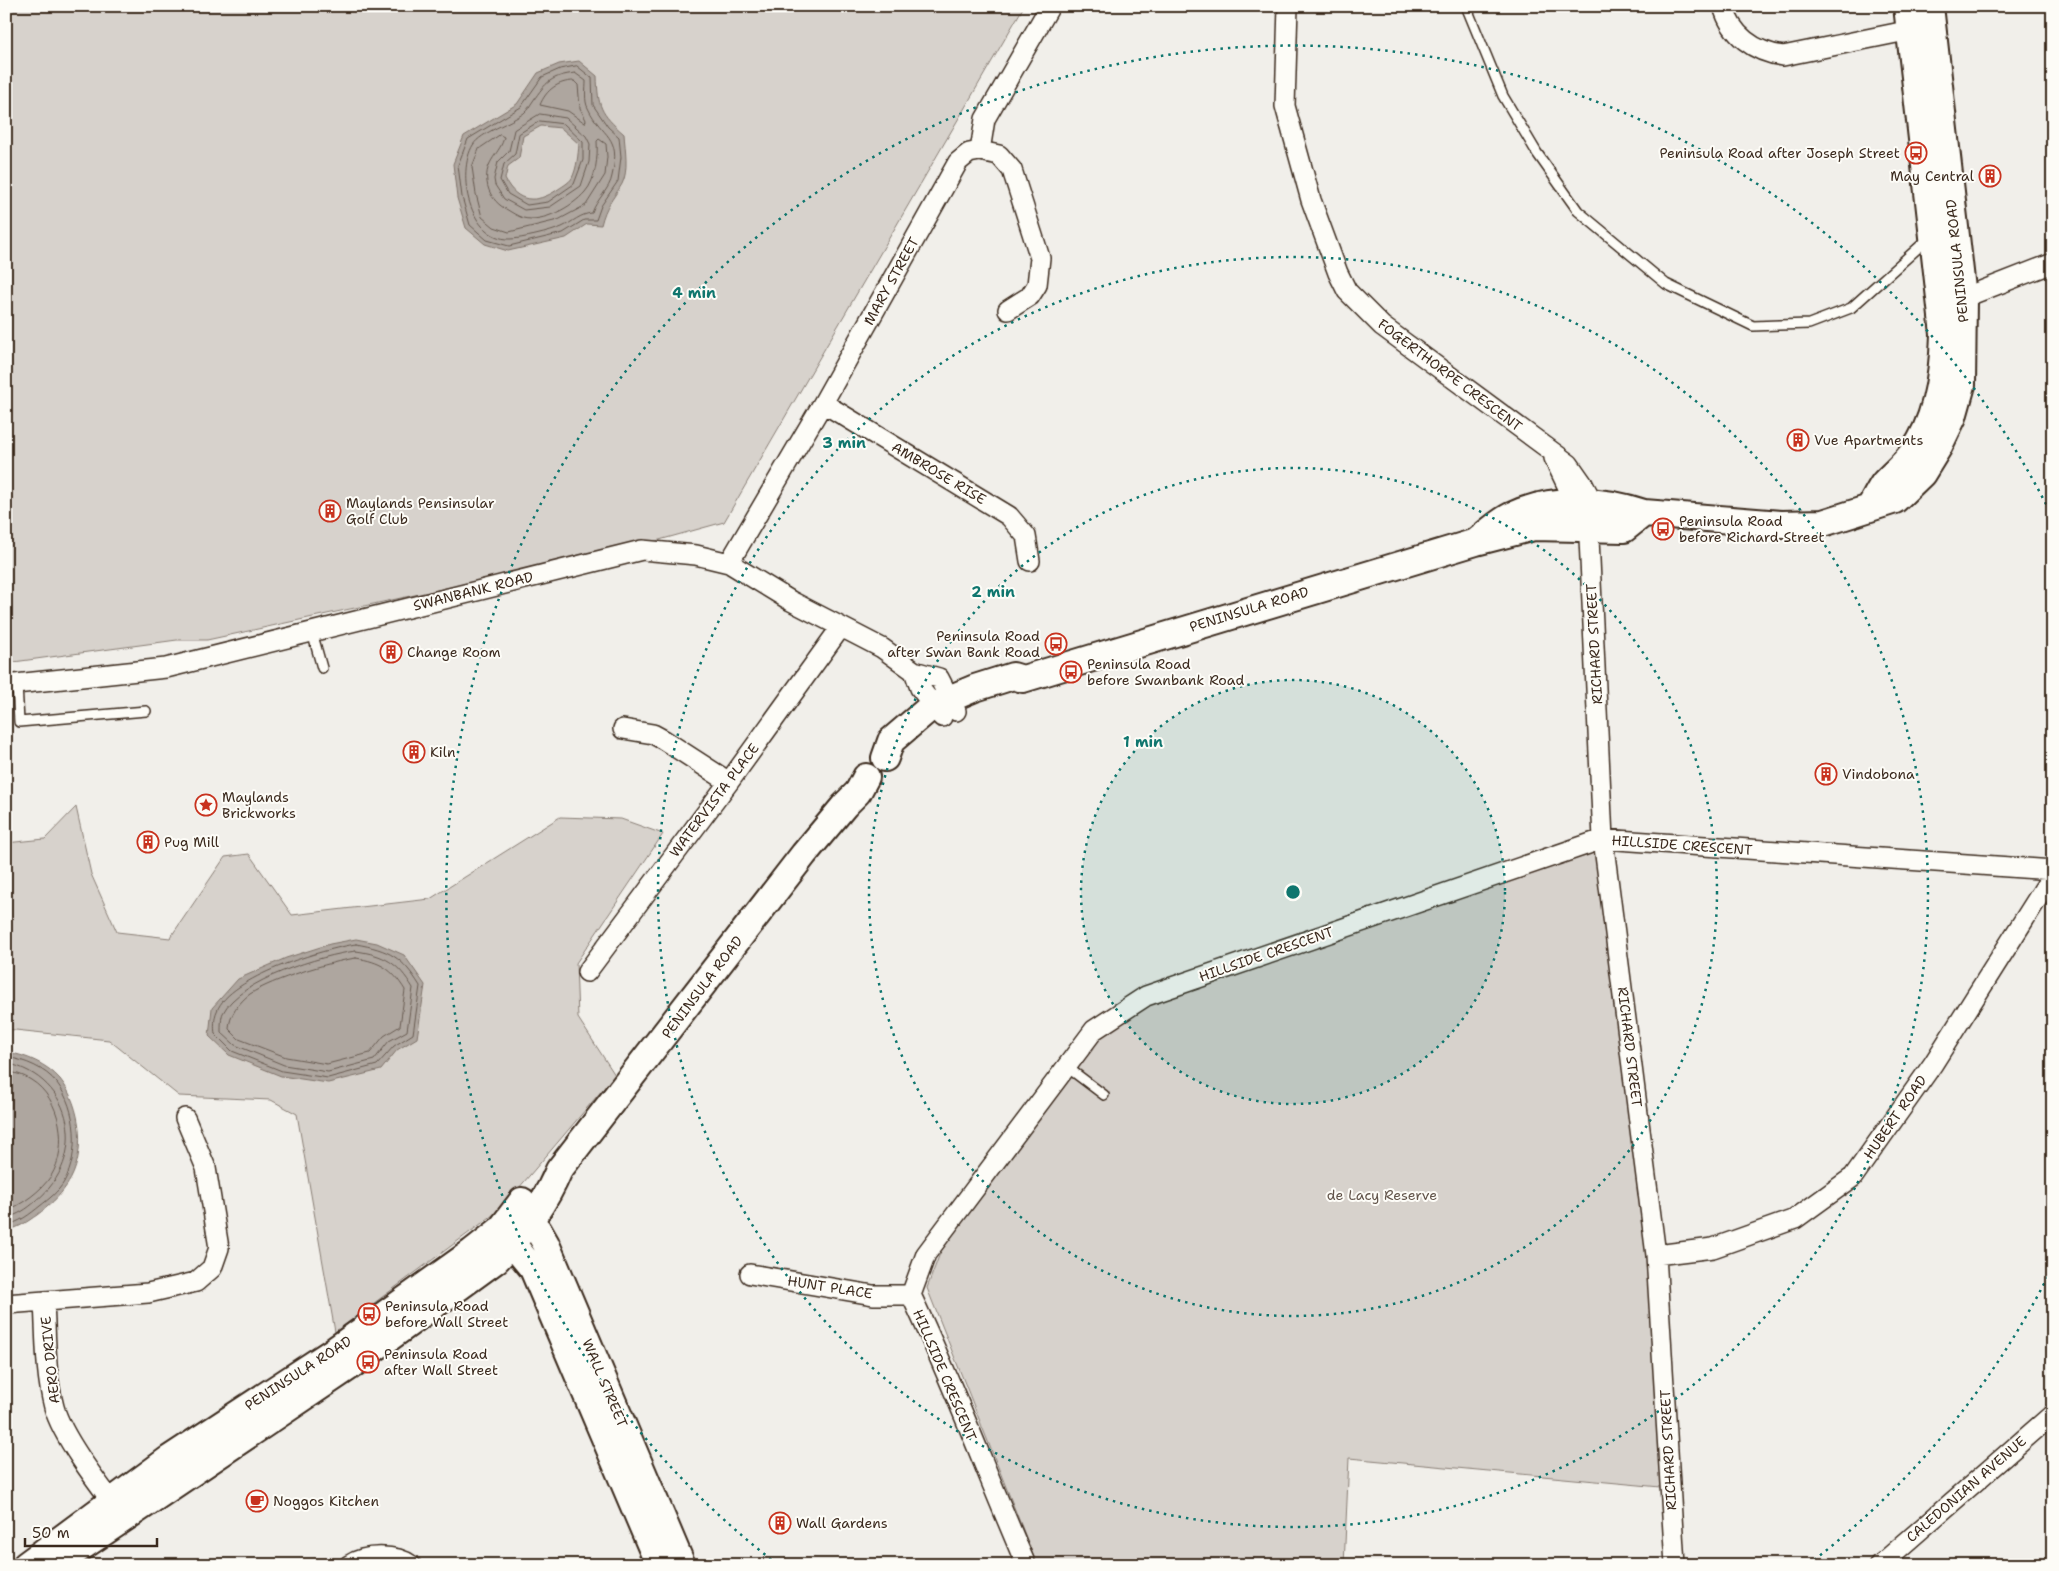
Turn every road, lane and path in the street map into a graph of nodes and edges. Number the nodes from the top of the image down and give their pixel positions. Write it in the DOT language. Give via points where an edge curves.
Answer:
graph roads {
  1 [pos="1050,6"];
  2 [pos="1288,6"];
  3 [pos="1466,6"];
  4 [pos="1723,6"];
  5 [pos="1920,17"];
  6 [pos="980,151"];
  7 [pos="1932,235"];
  8 [pos="2053,263"];
  9 [pos="1952,300"];
  10 [pos="1008,310"];
  11 [pos="823,403"];
  12 [pos="1583,502"];
  13 [pos="1644,513"];
  14 [pos="1589,529"];
  15 [pos="1476,542"];
  16 [pos="729,562"];
  17 [pos="1030,562"];
  18 [pos="841,626"];
  19 [pos="312,632"];
  20 [pos="322,668"];
  21 [pos="12,684"];
  22 [pos="945,708"];
  23 [pos="146,711"];
  24 [pos="623,729"];
  25 [pos="729,782"];
  26 [pos="1603,839"];
  27 [pos="2053,872"];
  28 [pos="587,972"];
  29 [pos="1067,1067"];
  30 [pos="1104,1095"];
  31 [pos="185,1118"];
  32 [pos="523,1215"];
  33 [pos="506,1237"];
  34 [pos="1656,1255"];
  35 [pos="750,1274"];
  36 [pos="911,1295"];
  37 [pos="44,1301"];
  38 [pos="6,1304"];
  39 [pos="576,1342"];
  40 [pos="2053,1414"];
  41 [pos="622,1450"];
  42 [pos="118,1509"];
  43 [pos="26,1565"];
  44 [pos="55,1565"];
  45 [pos="349,1565"];
  46 [pos="411,1565"];
  47 [pos="659,1565"];
  48 [pos="682,1565"];
  49 [pos="1026,1565"];
  50 [pos="1675,1565"];
  51 [pos="1880,1565"];
  1 -- 6 [label="street" via="985,119"];
  2 -- 12 [label="street, FOGERTHORPE CRESCENT" via="1285,106 1311,200 1347,291 1382,326 1552,452"];
  3 -- 7 [label="lane" via="1503,96 1578,211 1666,284 1753,326 1809,324 1852,308"];
  4 -- 5 [label="street" via="1727,20 1750,45 1765,53 1783,56"];
  5 -- 7 [label="street, PENINSULA ROAD"];
  5 -- 9 [label="street, PENINSULA ROAD"];
  6 -- 10 [label="street" via="999,155 1012,170 1040,258 1037,285 1030,296"];
  6 -- 11 [label="street, MARY STREET" via="969,153 958,162"];
  7 -- 9 [label="street, PENINSULA ROAD"];
  8 -- 9 [label="street"];
  9 -- 13 [label="street, PENINSULA ROAD" via="1944,334 1951,382 1915,450 1884,484 1870,507 1824,523 1781,524"];
  11 -- 16 [label="street, MARY STREET"];
  11 -- 17 [label="street, AMBROSE RISE" via="1009,516 1026,536"];
  12 -- 13 [label="street, PENINSULA ROAD" via="1625,506"];
  12 -- 14 [label="street"];
  12 -- 15 [label="street, PENINSULA ROAD" via="1533,508 1510,517"];
  13 -- 14 [label="street, PENINSULA ROAD" via="1624,530"];
  14 -- 15 [label="street, PENINSULA ROAD" via="1534,527"];
  14 -- 26 [label="street, RICHARD STREET"];
  15 -- 22 [label="street, PENINSULA ROAD" via="1023,679 1014,690"];
  16 -- 18 [label="street, SWANBANK ROAD" via="791,601"];
  16 -- 19 [label="street, SWANBANK ROAD" via="642,550"];
  18 -- 22 [label="street, SWANBANK ROAD" via="882,648 914,671 920,688"];
  18 -- 25 [label="street, WATERVISTA PLACE"];
  19 -- 20 [label="lane"];
  19 -- 21 [label="street, SWANBANK ROAD" via="166,668"];
  21 -- 23 [label="lane" via="20,722"];
  22 -- 32 [label="street, PENINSULA ROAD" via="902,750 885,758 866,777 858,792 804,854 559,1170 534,1185"];
  24 -- 25 [label="street" via="653,734"];
  25 -- 28 [label="street, WATERVISTA PLACE"];
  26 -- 27 [label="street, HILLSIDE CRESCENT"];
  26 -- 29 [label="street, HILLSIDE CRESCENT" via="1146,996 1094,1030"];
  26 -- 34 [label="street, RICHARD STREET"];
  27 -- 34 [label="street, HUBERT ROAD" via="1933,1064 1853,1177 1794,1219 1713,1248"];
  29 -- 30 [label="lane"];
  29 -- 36 [label="street, HILLSIDE CRESCENT" via="926,1254"];
  31 -- 37 [label="street" via="206,1168 219,1248 212,1268 196,1282 148,1293"];
  32 -- 33 [label="street, PENINSULA ROAD"];
  32 -- 39 [label="street, WALL STREET" via="546,1244"];
  33 -- 39 [label="street, WALL STREET" via="533,1269"];
  33 -- 42 [label="street, PENINSULA ROAD" via="496,1260 349,1367 243,1423"];
  34 -- 50 [label="street, RICHARD STREET"];
  35 -- 36 [label="street, HUNT PLACE" via="873,1295"];
  36 -- 49 [label="street, HILLSIDE CRESCENT" via="947,1371"];
  37 -- 38 [label="street"];
  37 -- 42 [label="street, AERO DRIVE" via="48,1367 55,1409 75,1449"];
  39 -- 41 [label="street, WALL STREET"];
  40 -- 51 [label="street, CALEDONIAN AVENUE"];
  41 -- 47 [label="street, WALL STREET"];
  41 -- 48 [label="street, WALL STREET"];
  42 -- 43 [label="street, PENINSULA ROAD"];
  42 -- 44 [label="street, PENINSULA ROAD"];
  45 -- 46 [label="street" via="381,1557"];
}
